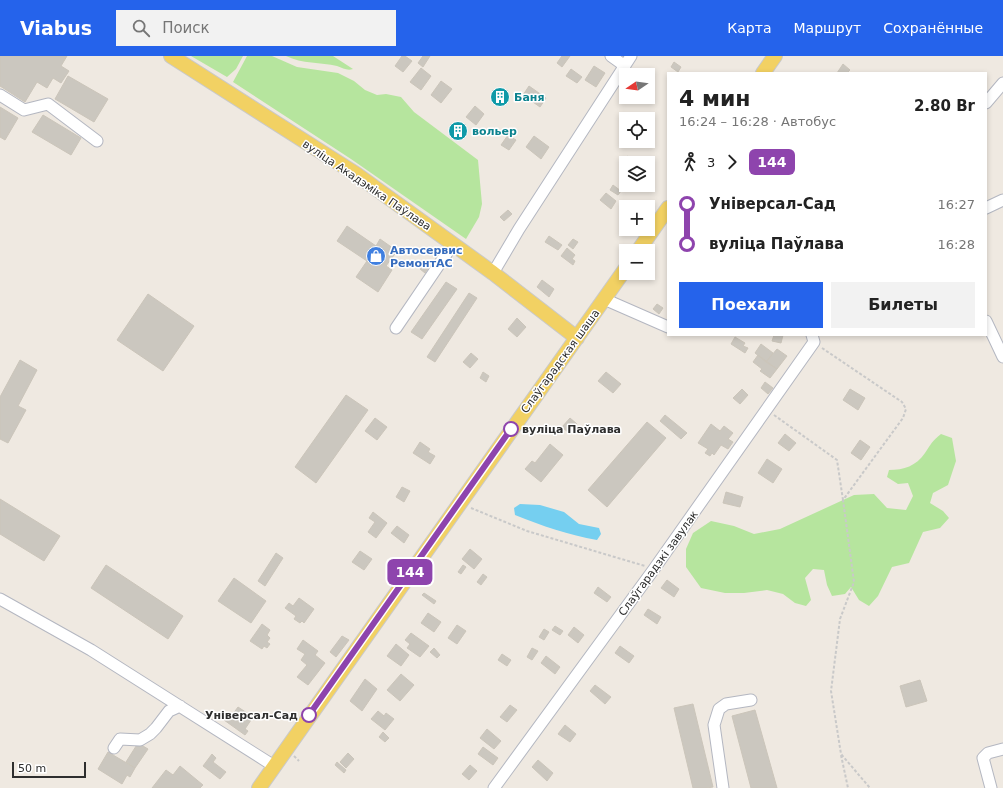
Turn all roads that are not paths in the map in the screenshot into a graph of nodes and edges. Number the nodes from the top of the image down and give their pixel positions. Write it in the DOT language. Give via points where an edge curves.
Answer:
graph roads {
  1 [pos="170,56"];
  2 [pos="611,56"];
  3 [pos="775,56"];
  4 [pos="628,61"];
  5 [pos="764,72"];
  6 [pos="1003,83"];
  7 [pos="0,95"];
  8 [pos="987,102"];
  9 [pos="97,141"];
  10 [pos="1003,200"];
  11 [pos="987,208"];
  12 [pos="667,209"];
  13 [pos="453,244"];
  14 [pos="643,244"];
  15 [pos="493,273"];
  16 [pos="619,278"];
  17 [pos="604,299"];
  18 [pos="987,323"];
  19 [pos="667,327"];
  20 [pos="396,328"];
  21 [pos="577,338"];
  22 [pos="813,339"];
  23 [pos="1003,357"];
  24 [pos="0,599"];
  25 [pos="751,700"];
  26 [pos="180,706"];
  27 [pos="114,748"];
  28 [pos="1003,749"];
  29 [pos="274,766"];
  30 [pos="259,788"];
  31 [pos="494,788"];
  32 [pos="723,788"];
  33 [pos="990,788"];
  1 -- 13 [label="main road, вуліца Акадэміка Паўлава" via="356,174"];
  2 -- 4 [label="street"];
  3 -- 5 [label="main road"];
  4 -- 15 [label="street"];
  6 -- 8 [label="street"];
  7 -- 9 [label="street" via="24,110 48,104"];
  10 -- 11 [label="street"];
  12 -- 14 [label="main road"];
  13 -- 15 [label="main road, вуліца Акадэміка Паўлава"];
  13 -- 20 [label="street"];
  15 -- 21 [label="main road, вуліца Акадэміка Паўлава"];
  16 -- 17 [label="main road, Слаўгарадская шаша"];
  17 -- 19 [label="street"];
  17 -- 21 [label="main road, Слаўгарадская шаша"];
  18 -- 23 [label="street"];
  21 -- 29 [label="main road, Слаўгарадская шаша"];
  22 -- 31 [label="street, Слаўгарадзкі завулак" via="654,569"];
  24 -- 26 [label="street" via="91,650"];
  25 -- 32 [label="street" via="726,704 719,709 714,725"];
  26 -- 27 [label="street" via="169,711 145,737 140,740 120,739"];
  26 -- 29 [label="street"];
  28 -- 33 [label="street" via="988,753 983,758"];
  29 -- 30 [label="main road, Слаўгарадская шаша"];
}
